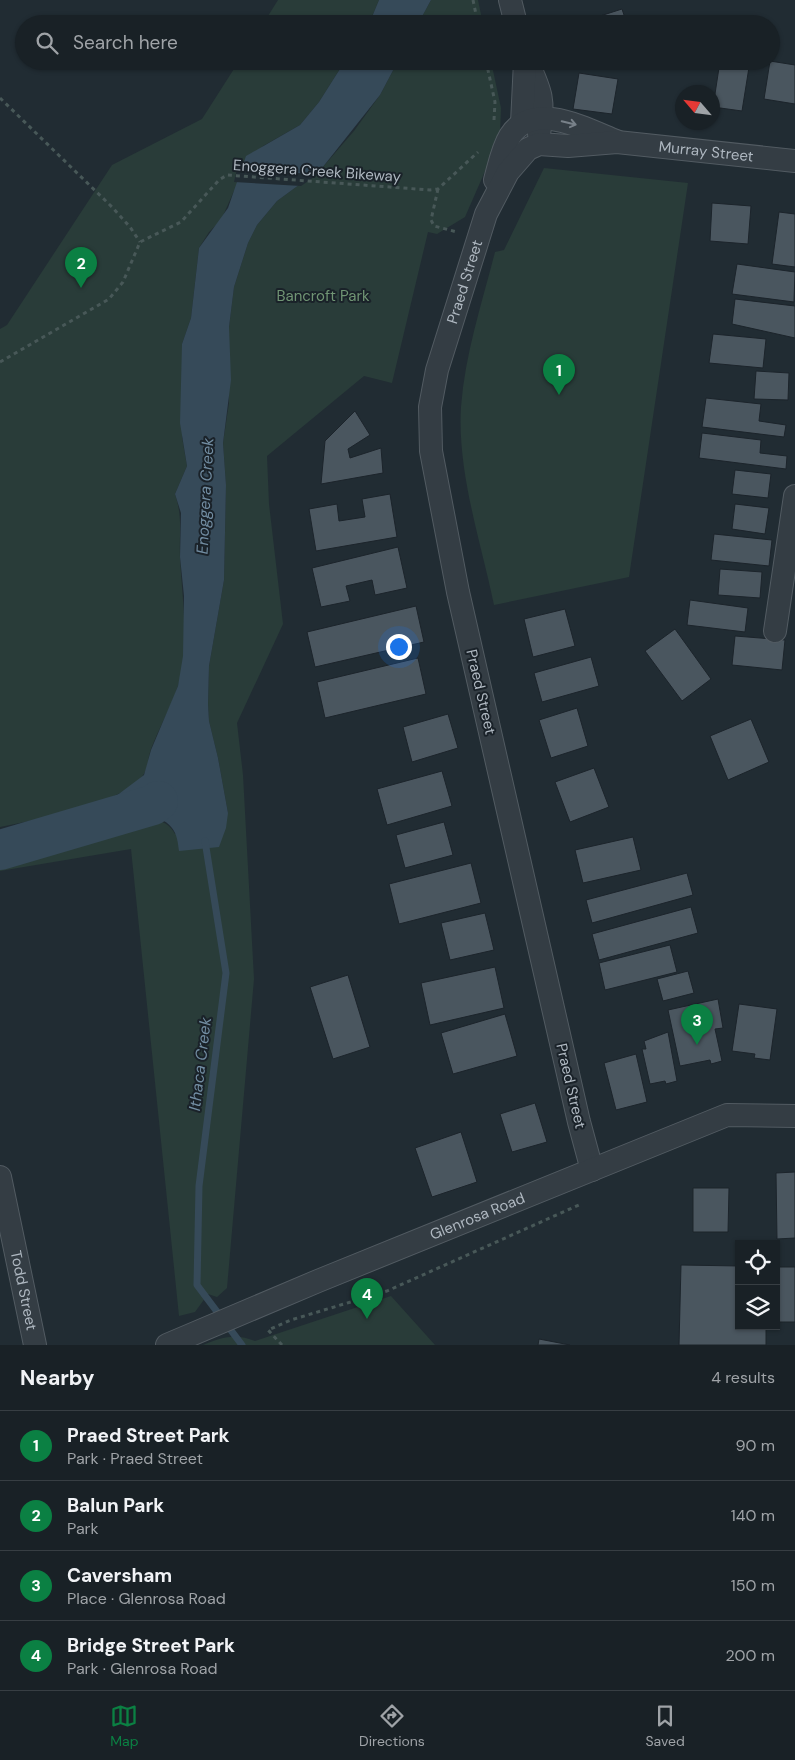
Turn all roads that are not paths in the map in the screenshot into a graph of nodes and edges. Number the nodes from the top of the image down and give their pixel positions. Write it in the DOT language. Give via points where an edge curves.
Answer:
graph roads {
  1 [pos="510,0"];
  2 [pos="514,15"];
  3 [pos="527,70"];
  4 [pos="531,122"];
  5 [pos="617,142"];
  6 [pos="537,144"];
  7 [pos="795,161"];
  8 [pos="486,214"];
  9 [pos="795,496"];
  10 [pos="775,631"];
  11 [pos="795,1116"];
  12 [pos="592,1170"];
  13 [pos="0,1177"];
  14 [pos="176,1341"];
  15 [pos="35,1345"];
  1 -- 2 [label="street"];
  3 -- 4 [label="street"];
  4 -- 5 [label="street, Murray Street, one-way" via="573,124"];
  4 -- 6 [label="street"];
  4 -- 8 [label="street, Praed Street" via="510,136"];
  5 -- 6 [label="street, Murray Street" via="568,146"];
  5 -- 7 [label="street, Murray Street"];
  6 -- 8 [label="street, Praed Street" via="525,150 514,164"];
  8 -- 12 [label="street, Praed Street" via="437,370 430,407 431,451 460,602 576,1113"];
  9 -- 10 [label="street"];
  11 -- 12 [label="street, Glenrosa Road" via="727,1115"];
  12 -- 14 [label="street, Glenrosa Road"];
  13 -- 15 [label="street, Todd Street"];
}
